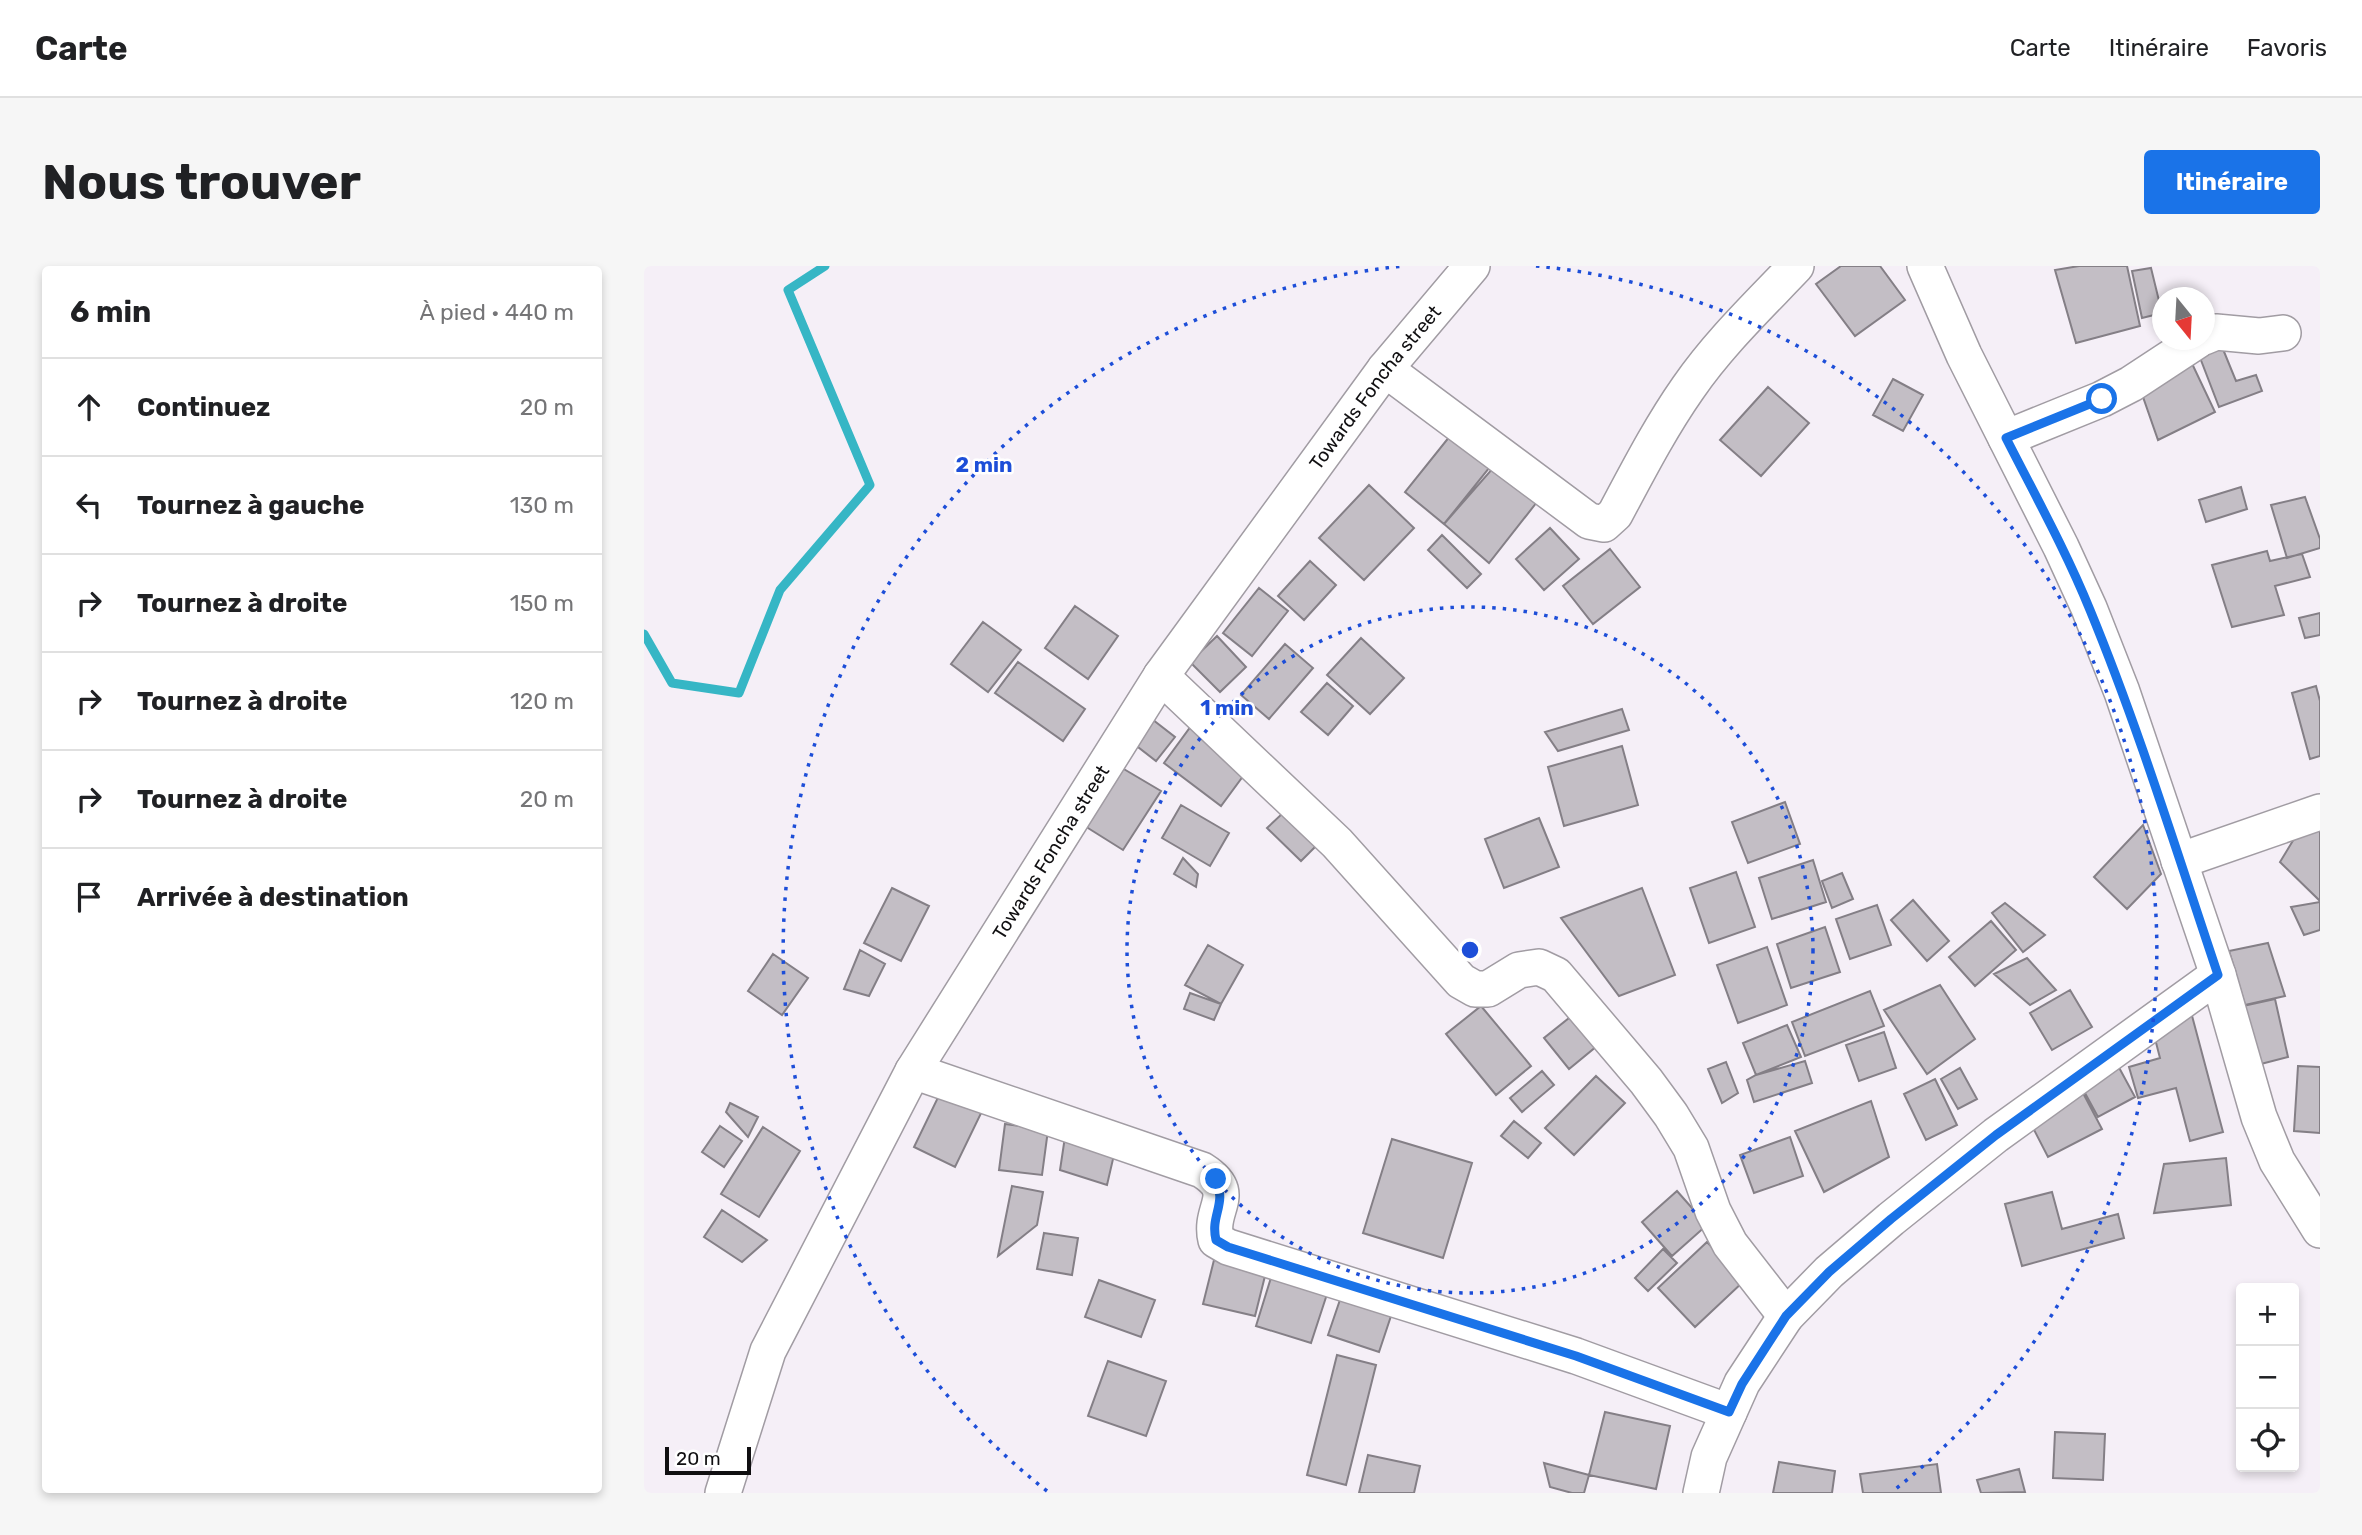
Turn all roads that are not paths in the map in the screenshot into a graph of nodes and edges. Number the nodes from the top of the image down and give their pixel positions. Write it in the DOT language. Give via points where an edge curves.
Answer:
graph roads {
  1 [pos="1472,266"];
  2 [pos="1796,266"];
  3 [pos="1925,266"];
  4 [pos="2215,332"];
  5 [pos="2283,333"];
  6 [pos="2183,350"];
  7 [pos="1385,369"];
  8 [pos="2006,438"];
  9 [pos="1161,676"];
  10 [pos="2320,812"];
  11 [pos="2179,861"];
  12 [pos="2218,975"];
  13 [pos="913,1071"];
  14 [pos="2320,1230"];
  15 [pos="1786,1316"];
  16 [pos="1729,1412"];
  17 [pos="723,1493"];
  18 [pos="1701,1493"];
  1 -- 7 [label="street, Towards Foncha street"];
  2 -- 7 [label="street" via="1689,386 1615,514 1604,524 1589,521"];
  3 -- 8 [label="street"];
  4 -- 5 [label="street"];
  6 -- 8 [label="street" via="2102,399"];
  7 -- 9 [label="street, Towards Foncha street"];
  8 -- 11 [label="street" via="2089,608"];
  9 -- 13 [label="street, Towards Foncha street"];
  9 -- 15 [label="street" via="1337,844 1461,981 1475,989 1488,989 1519,970 1539,967 1556,975 1671,1115 1691,1148 1730,1244"];
  10 -- 11 [label="street"];
  11 -- 12 [label="street"];
  12 -- 14 [label="street" via="2259,1117 2277,1161"];
  12 -- 15 [label="street" via="1996,1135 1829,1272"];
  13 -- 16 [label="street" via="1202,1170 1216,1179 1222,1193 1213,1230 1216,1240 1228,1247 1576,1356"];
  13 -- 17 [label="street, Towards Foncha street" via="768,1351"];
  15 -- 16 [label="street"];
  16 -- 18 [label="street" via="1709,1457"];
}
